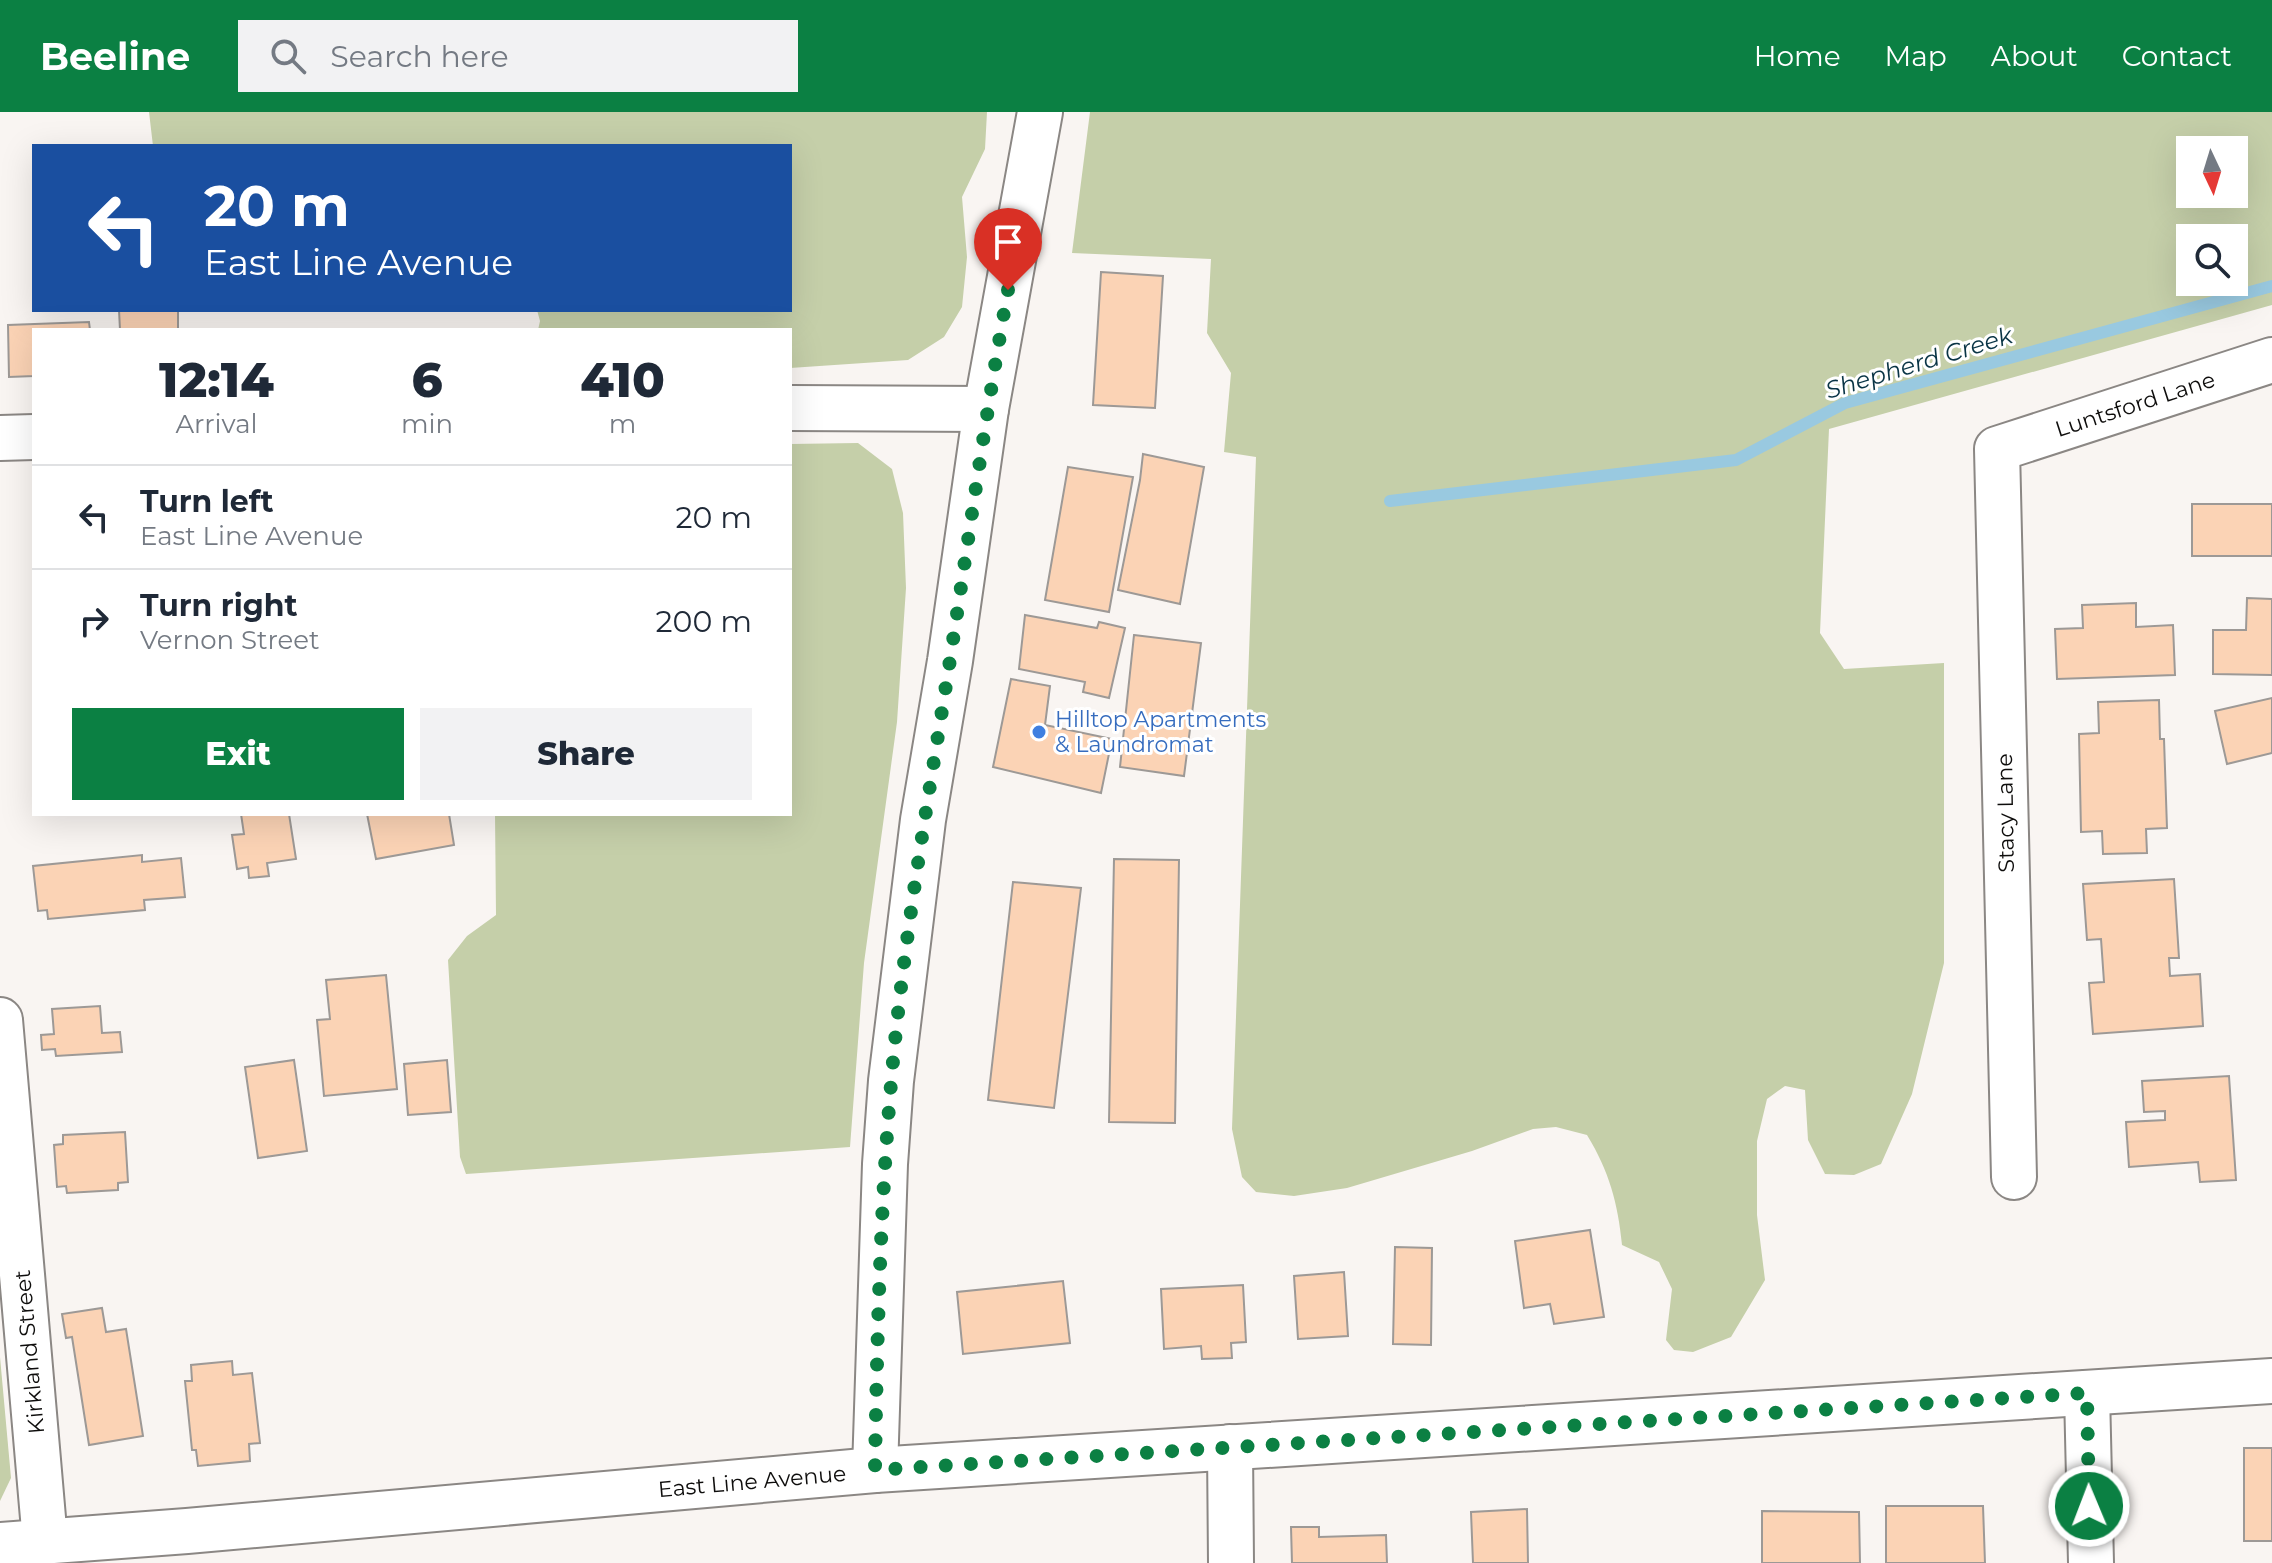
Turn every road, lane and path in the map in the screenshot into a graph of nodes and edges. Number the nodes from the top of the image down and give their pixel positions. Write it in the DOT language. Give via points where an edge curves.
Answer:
graph roads {
  1 [pos="1040,112"];
  2 [pos="2272,360"];
  3 [pos="792,408"];
  4 [pos="986,409"];
  5 [pos="32,437"];
  6 [pos="0,438"];
  7 [pos="1997,449"];
  8 [pos="0,1020"];
  9 [pos="2014,1177"];
  10 [pos="2272,1381"];
  11 [pos="2087,1393"];
  12 [pos="1230,1447"];
  13 [pos="875,1470"];
  14 [pos="45,1541"];
  15 [pos="0,1545"];
  16 [pos="188,1547"];
  17 [pos="1231,1563"];
  18 [pos="2091,1563"];
  1 -- 4 [label="street"];
  2 -- 7 [label="street, Luntsford Lane"];
  3 -- 4 [label="street"];
  4 -- 13 [label="street" via="923,820 891,1081"];
  5 -- 6 [label="street"];
  7 -- 9 [label="street, Stacy Lane"];
  8 -- 14 [label="street, Kirkland Street"];
  10 -- 11 [label="street, East Line Avenue"];
  11 -- 12 [label="street, East Line Avenue"];
  11 -- 18 [label="street"];
  12 -- 13 [label="street, East Line Avenue"];
  12 -- 17 [label="street"];
  13 -- 16 [label="street, East Line Avenue"];
  14 -- 15 [label="street, East Line Avenue"];
  14 -- 16 [label="street, East Line Avenue"];
}
